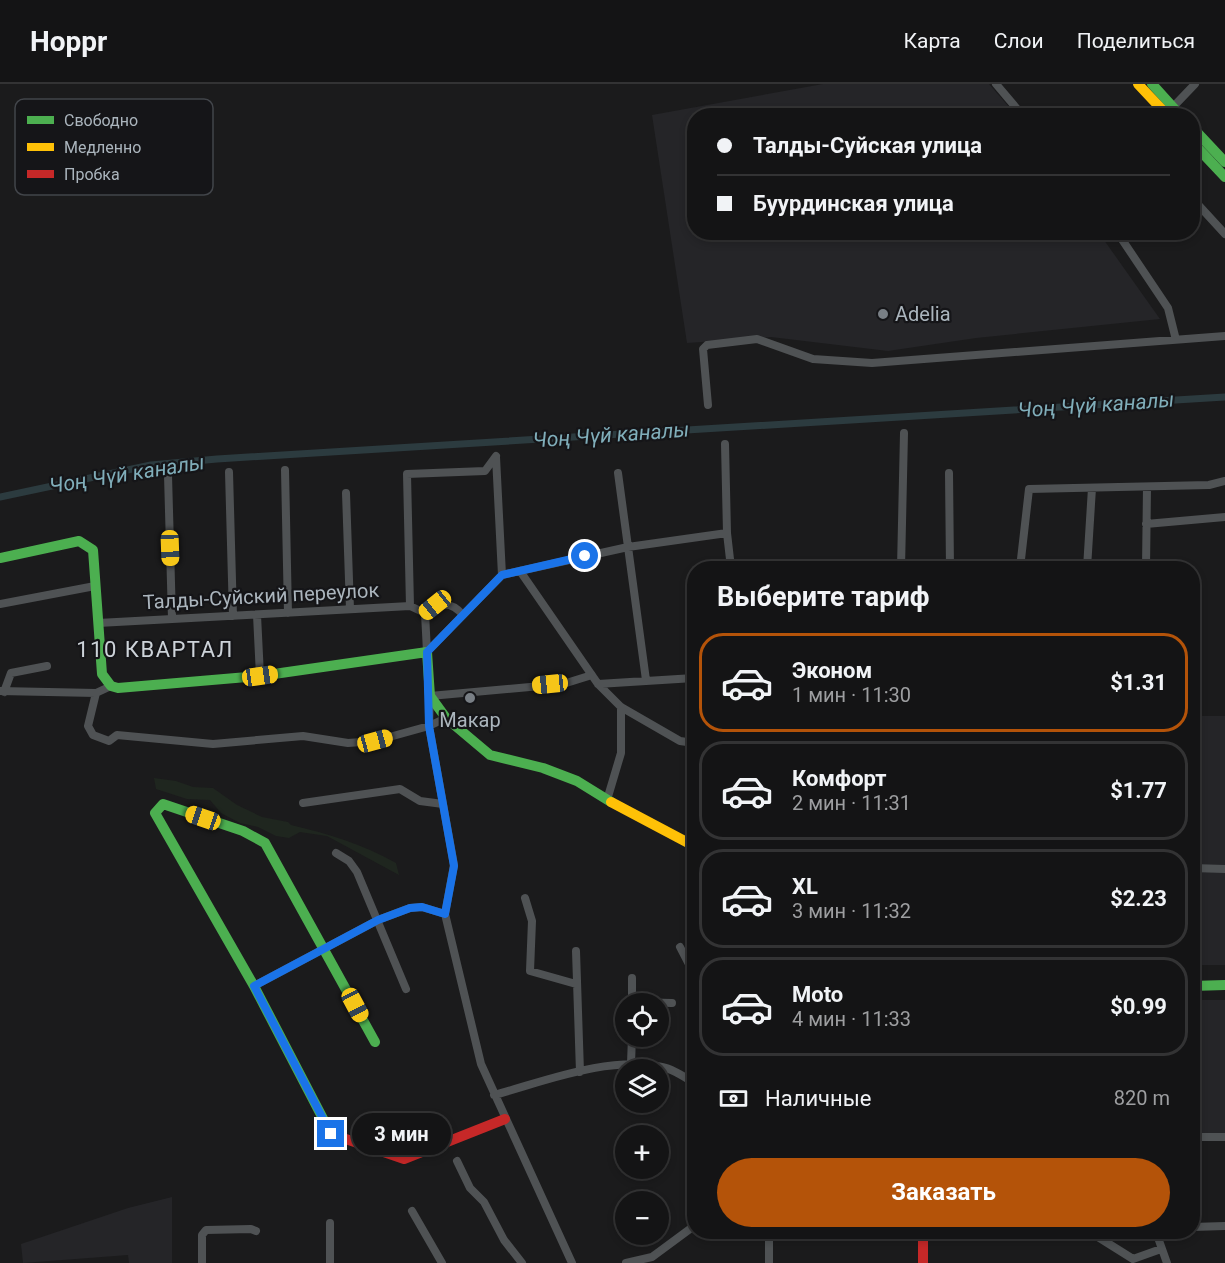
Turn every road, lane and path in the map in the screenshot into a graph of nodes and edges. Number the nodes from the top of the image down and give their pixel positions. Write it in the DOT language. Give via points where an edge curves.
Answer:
graph roads {
  1 [pos="996,84"];
  2 [pos="1138,84"];
  3 [pos="1152,84"];
  4 [pos="1195,84"];
  5 [pos="1016,108"];
  6 [pos="1166,108"];
  7 [pos="1168,108"];
  8 [pos="1173,108"];
  9 [pos="1200,136"];
  10 [pos="1200,150"];
  11 [pos="1225,162"];
  12 [pos="1225,177"];
  13 [pos="1200,207"];
  14 [pos="1225,234"];
  15 [pos="1122,240"];
  16 [pos="1225,336"];
  17 [pos="1176,340"];
  18 [pos="708,405"];
  19 [pos="904,433"];
  20 [pos="725,444"];
  21 [pos="285,470"];
  22 [pos="229,472"];
  23 [pos="618,472"];
  24 [pos="948,472"];
  25 [pos="168,475"];
  26 [pos="1225,481"];
  27 [pos="1147,487"];
  28 [pos="1092,488"];
  29 [pos="346,493"];
  30 [pos="1225,517"];
  31 [pos="1146,524"];
  32 [pos="727,533"];
  33 [pos="628,547"];
  34 [pos="0,558"];
  35 [pos="730,561"];
  36 [pos="900,561"];
  37 [pos="950,561"];
  38 [pos="1021,561"];
  39 [pos="1088,561"];
  40 [pos="1146,561"];
  41 [pos="520,571"];
  42 [pos="502,575"];
  43 [pos="95,586"];
  44 [pos="0,604"];
  45 [pos="410,606"];
  46 [pos="350,609"];
  47 [pos="288,613"];
  48 [pos="425,613"];
  49 [pos="257,615"];
  50 [pos="463,615"];
  51 [pos="233,616"];
  52 [pos="172,619"];
  53 [pos="98,623"];
  54 [pos="427,652"];
  55 [pos="47,666"];
  56 [pos="592,675"];
  57 [pos="260,676"];
  58 [pos="687,678"];
  59 [pos="646,680"];
  60 [pos="598,684"];
  61 [pos="111,686"];
  62 [pos="2,691"];
  63 [pos="96,693"];
  64 [pos="430,696"];
  65 [pos="621,707"];
  66 [pos="446,718"];
  67 [pos="429,726"];
  68 [pos="687,742"];
  69 [pos="607,800"];
  70 [pos="303,802"];
  71 [pos="443,804"];
  72 [pos="687,842"];
  73 [pos="336,853"];
  74 [pos="1200,868"];
  75 [pos="1225,869"];
  76 [pos="525,898"];
  77 [pos="445,914"];
  78 [pos="378,920"];
  79 [pos="680,947"];
  80 [pos="326,950"];
  81 [pos="576,951"];
  82 [pos="687,960"];
  83 [pos="632,978"];
  84 [pos="576,984"];
  85 [pos="1225,984"];
  86 [pos="254,986"];
  87 [pos="1200,986"];
  88 [pos="406,989"];
  89 [pos="632,993"];
  90 [pos="375,1042"];
  91 [pos="615,1067"];
  92 [pos="669,1070"];
  93 [pos="580,1072"];
  94 [pos="687,1079"];
  95 [pos="494,1095"];
  96 [pos="505,1119"];
  97 [pos="1200,1137"];
  98 [pos="1225,1137"];
  99 [pos="457,1161"];
  100 [pos="412,1211"];
  101 [pos="330,1223"];
  102 [pos="1225,1226"];
  103 [pos="1200,1227"];
  104 [pos="256,1231"];
  105 [pos="687,1231"];
  106 [pos="769,1239"];
  107 [pos="923,1239"];
  108 [pos="1101,1239"];
  109 [pos="1158,1239"];
  110 [pos="1161,1249"];
  111 [pos="202,1263"];
  112 [pos="330,1263"];
  113 [pos="442,1263"];
  114 [pos="522,1263"];
  115 [pos="572,1263"];
  116 [pos="626,1263"];
  117 [pos="769,1263"];
  118 [pos="923,1263"];
  119 [pos="1167,1263"];
  1 -- 5 [label="street"];
  2 -- 6 [label="street"];
  3 -- 7 [label="street"];
  4 -- 8 [label="street"];
  9 -- 11 [label="street"];
  10 -- 12 [label="street"];
  13 -- 14 [label="street"];
  15 -- 17 [label="street" via="1168,308"];
  16 -- 17 [label="street"];
  17 -- 18 [label="street" via="862,363 813,359 757,339 707,345 703,349"];
  19 -- 36 [label="street"];
  20 -- 32 [label="street"];
  21 -- 47 [label="street"];
  22 -- 51 [label="street"];
  23 -- 33 [label="street"];
  24 -- 37 [label="street"];
  25 -- 52 [label="street"];
  26 -- 27 [label="street"];
  27 -- 28 [label="street"];
  27 -- 31 [label="street"];
  28 -- 38 [label="street" via="1029,489"];
  28 -- 39 [label="street"];
  29 -- 46 [label="street"];
  30 -- 31 [label="street"];
  31 -- 40 [label="street"];
  32 -- 33 [label="street"];
  32 -- 35 [label="street"];
  33 -- 41 [label="street"];
  33 -- 59 [label="street"];
  34 -- 43 [label="street" via="79,541 93,550"];
  41 -- 42 [label="street"];
  41 -- 56 [label="street"];
  42 -- 45 [label="street" via="496,456 485,471 407,474"];
  42 -- 50 [label="street"];
  43 -- 44 [label="street"];
  43 -- 53 [label="street"];
  45 -- 46 [label="street, Талды-Суйский переулок"];
  45 -- 48 [label="street, Талды-Суйский переулок"];
  46 -- 47 [label="street, Талды-Суйский переулок"];
  47 -- 49 [label="street, Талды-Суйский переулок"];
  48 -- 50 [label="street" via="445,603"];
  48 -- 54 [label="street"];
  49 -- 51 [label="street, Талды-Суйский переулок"];
  49 -- 57 [label="street"];
  50 -- 54 [label="street"];
  51 -- 52 [label="street, Талды-Суйский переулок"];
  52 -- 53 [label="street, Талды-Суйский переулок"];
  53 -- 61 [label="street" via="102,674"];
  54 -- 57 [label="street"];
  54 -- 64 [label="street"];
  55 -- 62 [label="street" via="11,673"];
  56 -- 60 [label="street"];
  56 -- 64 [label="street" via="563,684"];
  57 -- 61 [label="street"];
  58 -- 59 [label="street"];
  59 -- 60 [label="street"];
  60 -- 65 [label="street"];
  61 -- 63 [label="street"];
  62 -- 63 [label="street"];
  63 -- 67 [label="street" via="88,726 93,735 109,741 117,735 213,744 303,736 348,743 375,741"];
  64 -- 66 [label="street"];
  64 -- 67 [label="street"];
  65 -- 68 [label="street"];
  65 -- 69 [label="street" via="621,753"];
  66 -- 67 [label="street"];
  66 -- 69 [label="street" via="490,755 543,768"];
  67 -- 71 [label="street"];
  69 -- 72 [label="street"];
  70 -- 71 [label="street" via="400,789 420,801"];
  71 -- 77 [label="street" via="454,866"];
  73 -- 78 [label="street" via="357,872"];
  74 -- 75 [label="street"];
  76 -- 84 [label="street" via="532,921 530,971"];
  77 -- 78 [label="street" via="422,907 410,908"];
  77 -- 95 [label="street" via="481,1064"];
  78 -- 80 [label="street"];
  78 -- 88 [label="street"];
  79 -- 82 [label="street"];
  80 -- 86 [label="street"];
  80 -- 86 [label="street" via="265,843 243,831 163,804 155,813"];
  80 -- 90 [label="street"];
  81 -- 84 [label="street"];
  83 -- 89 [label="street"];
  84 -- 93 [label="street"];
  85 -- 87 [label="street"];
  86 -- 96 [label="street" via="331,1134 404,1159"];
  91 -- 93 [label="street"];
  92 -- 94 [label="street"];
  93 -- 95 [label="street"];
  95 -- 96 [label="street"];
  96 -- 115 [label="street"];
  97 -- 98 [label="street"];
  99 -- 114 [label="street" via="470,1188 484,1202 504,1240"];
  100 -- 113 [label="street"];
  101 -- 112 [label="street"];
  102 -- 103 [label="street"];
  104 -- 111 [label="street" via="206,1230 201,1235"];
  105 -- 116 [label="street" via="652,1257"];
  106 -- 117 [label="street"];
  107 -- 118 [label="street"];
  108 -- 110 [label="street" via="1133,1259"];
  109 -- 110 [label="street"];
  110 -- 119 [label="street"];
}
